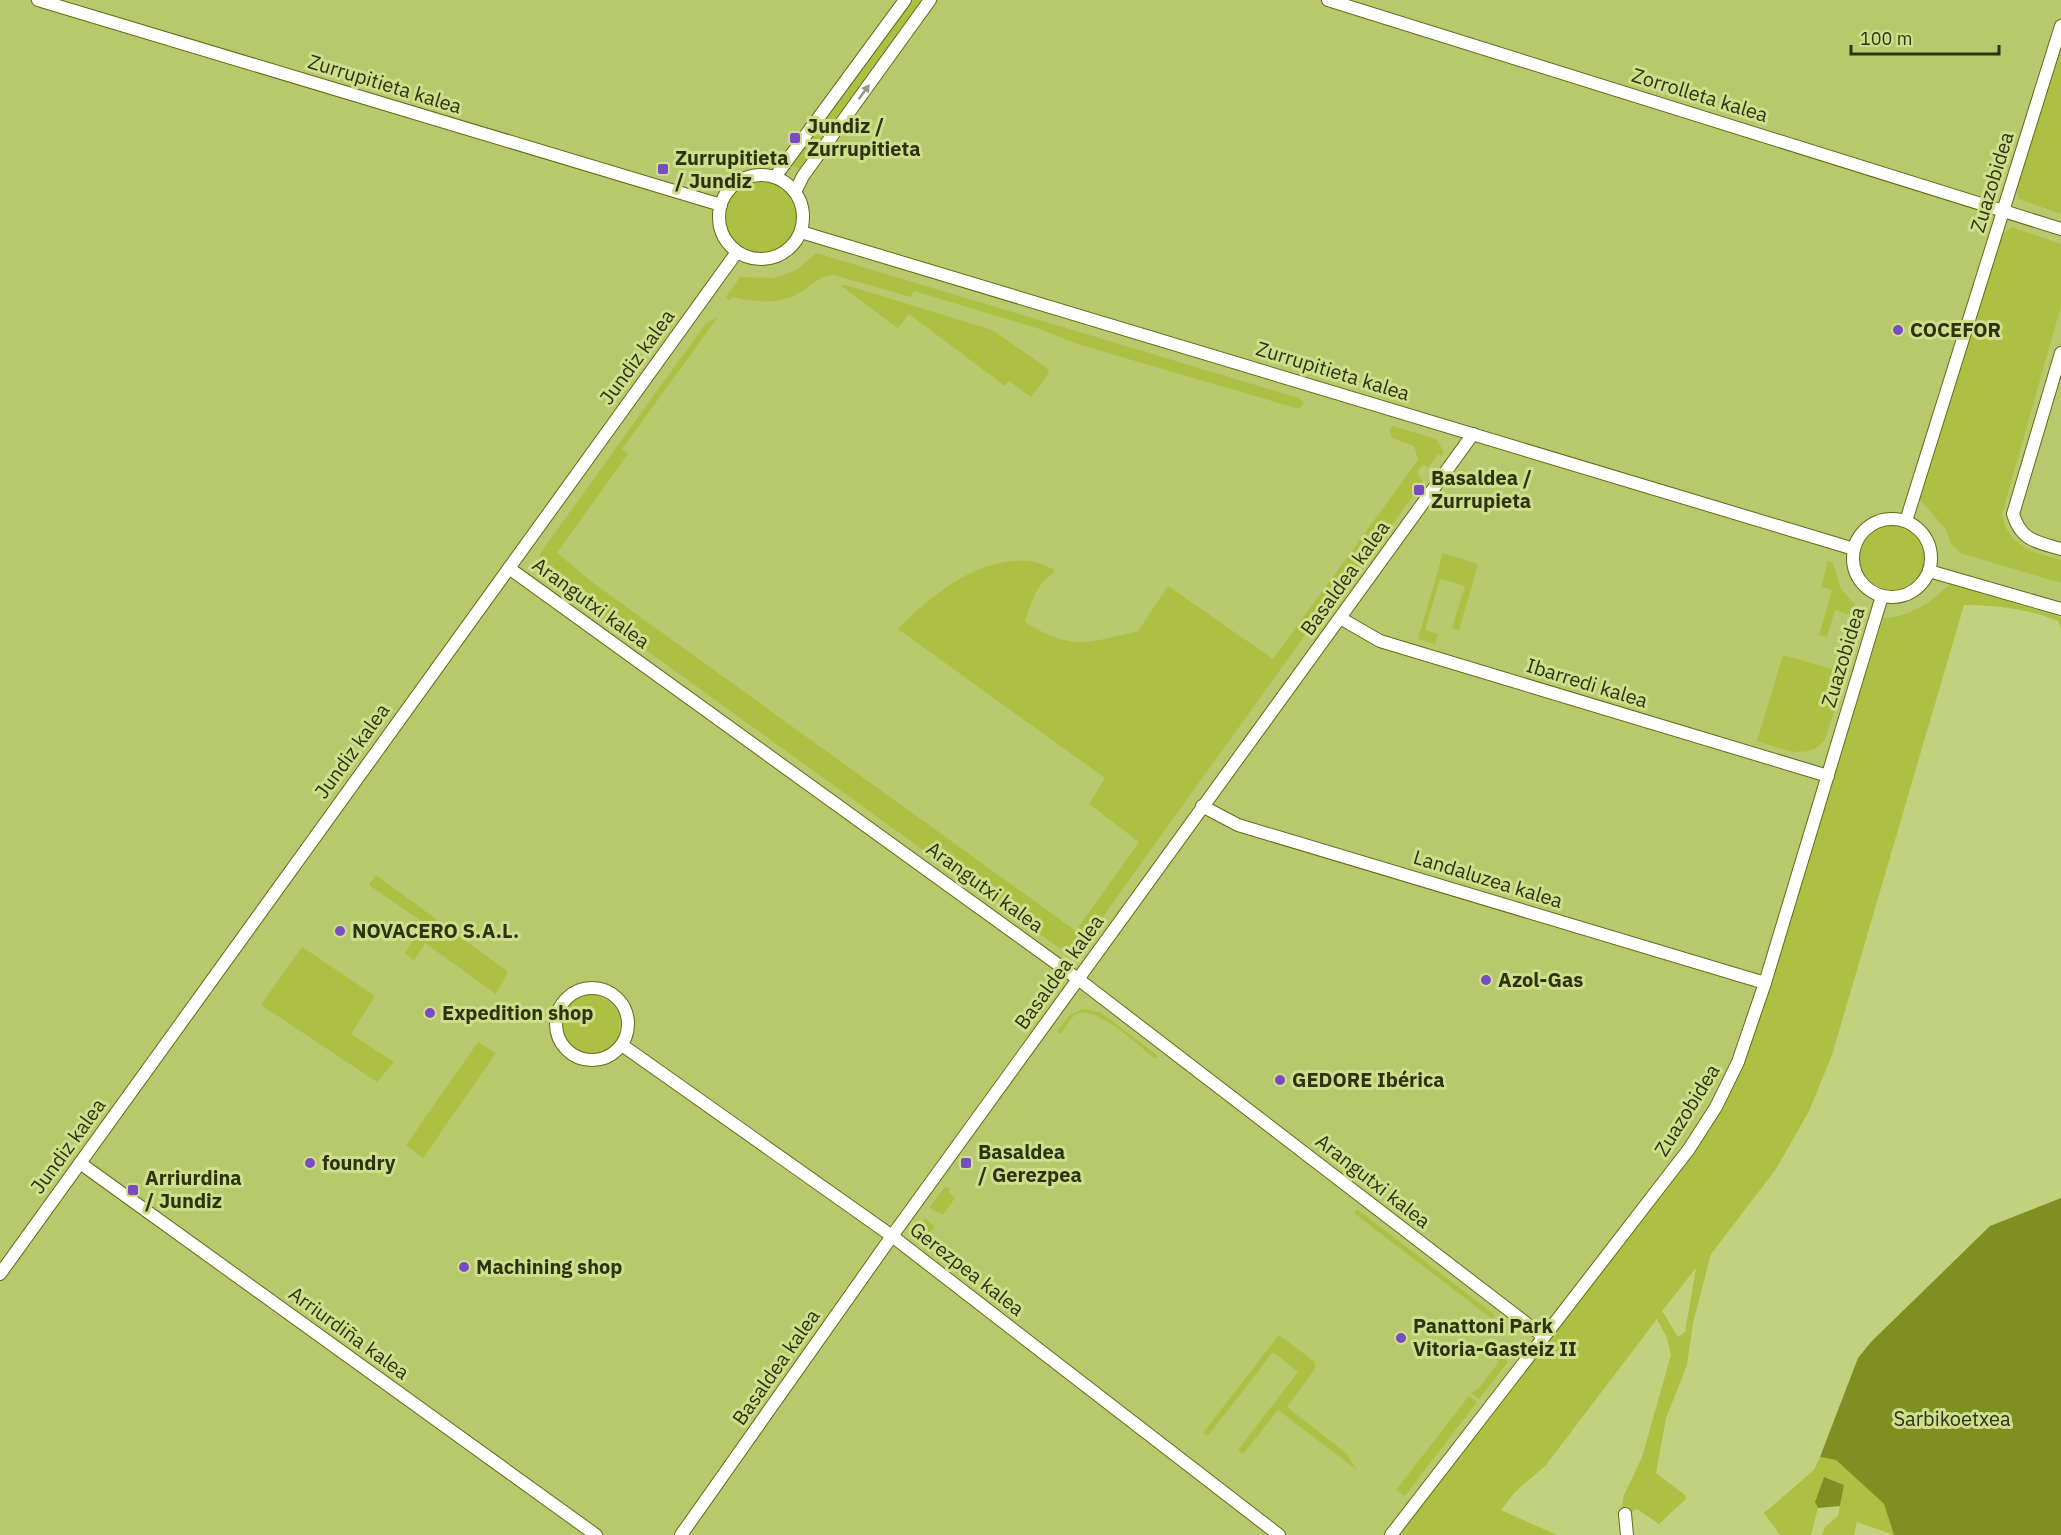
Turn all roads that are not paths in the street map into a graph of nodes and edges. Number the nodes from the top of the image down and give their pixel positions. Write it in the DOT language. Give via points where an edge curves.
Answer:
graph roads {
  1 [pos="38,0"];
  2 [pos="905,0"];
  3 [pos="930,0"];
  4 [pos="1328,0"];
  5 [pos="2061,26"];
  6 [pos="775,177"];
  7 [pos="795,192"];
  8 [pos="721,205"];
  9 [pos="2004,210"];
  10 [pos="2061,229"];
  11 [pos="801,232"];
  12 [pos="737,252"];
  13 [pos="2061,353"];
  14 [pos="1473,434"];
  15 [pos="1906,521"];
  16 [pos="1854,549"];
  17 [pos="2061,549"];
  18 [pos="509,568"];
  19 [pos="1929,571"];
  20 [pos="1882,596"];
  21 [pos="2061,609"];
  22 [pos="1340,618"];
  23 [pos="1828,776"];
  24 [pos="1202,806"];
  25 [pos="1078,978"];
  26 [pos="1765,983"];
  27 [pos="622,1045"];
  28 [pos="80,1163"];
  29 [pos="892,1236"];
  30 [pos="0,1274"];
  31 [pos="1544,1337"];
  32 [pos="1625,1514"];
  33 [pos="596,1535"];
  34 [pos="681,1535"];
  35 [pos="1279,1535"];
  36 [pos="1391,1535"];
  37 [pos="1627,1535"];
  1 -- 8 [label="street, Zurrupitieta kalea"];
  2 -- 6 [label="street"];
  7 -- 3 [label="street, one-way"];
  4 -- 9 [label="street, Zorrolleta kalea"];
  5 -- 9 [label="street, Zuazobidea"];
  6 -- 7 [label="street"];
  6 -- 8 [label="street" via="756,175 738,182"];
  7 -- 11 [label="street" via="803,212"];
  8 -- 12 [label="street" via="720,226"];
  9 -- 10 [label="street, Zorrolleta kalea"];
  9 -- 15 [label="street, Zuazobidea"];
  11 -- 12 [label="street" via="790,248 774,258 754,259"];
  11 -- 14 [label="street, Zurrupitieta kalea"];
  12 -- 18 [label="street, Jundiz kalea"];
  13 -- 17 [label="street" via="2013,514 2017,529 2033,541"];
  14 -- 16 [label="street, Zurrupitieta kalea"];
  14 -- 22 [label="street, Basaldea kalea"];
  15 -- 16 [label="street" via="1887,519 1869,526"];
  15 -- 19 [label="street" via="1925,536 1931,553"];
  16 -- 20 [label="street" via="1859,578"];
  18 -- 25 [label="street, Arangutxi kalea"];
  18 -- 28 [label="street, Jundiz kalea"];
  19 -- 20 [label="street" via="1911,592"];
  19 -- 21 [label="street"];
  20 -- 23 [label="street, Zuazobidea"];
  22 -- 23 [label="street, Ibarredi kalea" via="1380,641"];
  22 -- 24 [label="street, Basaldea kalea"];
  23 -- 26 [label="street, Zuazobidea"];
  24 -- 25 [label="street, Basaldea kalea"];
  24 -- 26 [label="street, Landaluzea kalea" via="1238,825"];
  25 -- 29 [label="street, Basaldea kalea"];
  25 -- 31 [label="street, Arangutxi kalea"];
  26 -- 31 [label="street, Zuazobidea" via="1738,1062 1716,1107 1689,1149"];
  27 -- 27 [label="street" via="629,1020 620,1001 605,989 578,990 559,1008 557,1034 573,1055 600,1060"];
  27 -- 29 [label="street, Gerezpea kalea"];
  28 -- 30 [label="street, Jundiz kalea"];
  28 -- 33 [label="street, Arriurdiña kalea"];
  29 -- 34 [label="street, Basaldea kalea"];
  29 -- 35 [label="street, Gerezpea kalea"];
  31 -- 36 [label="street, Zuazobidea"];
  32 -- 37 [label="street"];
}
